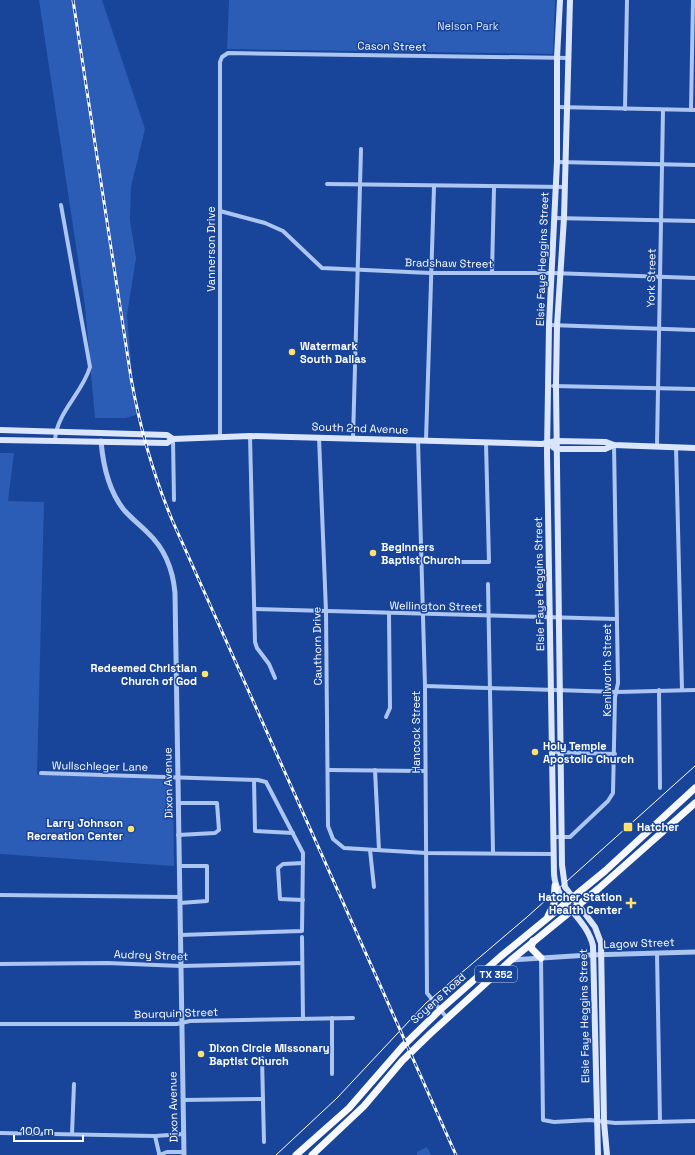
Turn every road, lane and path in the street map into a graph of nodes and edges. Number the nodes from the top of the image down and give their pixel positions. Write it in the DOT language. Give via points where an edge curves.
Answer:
graph roads {
  1 [pos="560,0"];
  2 [pos="570,0"];
  3 [pos="627,0"];
  4 [pos="693,0"];
  5 [pos="557,58"];
  6 [pos="569,58"];
  7 [pos="220,62"];
  8 [pos="556,107"];
  9 [pos="567,108"];
  10 [pos="626,109"];
  11 [pos="663,110"];
  12 [pos="693,110"];
  13 [pos="361,149"];
  14 [pos="557,162"];
  15 [pos="566,162"];
  16 [pos="662,164"];
  17 [pos="695,165"];
  18 [pos="327,184"];
  19 [pos="360,185"];
  20 [pos="434,187"];
  21 [pos="555,187"];
  22 [pos="565,187"];
  23 [pos="494,188"];
  24 [pos="61,205"];
  25 [pos="220,210"];
  26 [pos="554,218"];
  27 [pos="564,218"];
  28 [pos="661,221"];
  29 [pos="695,221"];
  30 [pos="357,269"];
  31 [pos="430,272"];
  32 [pos="492,273"];
  33 [pos="552,273"];
  34 [pos="560,273"];
  35 [pos="660,277"];
  36 [pos="695,278"];
  37 [pos="549,325"];
  38 [pos="557,326"];
  39 [pos="659,328"];
  40 [pos="695,330"];
  41 [pos="548,386"];
  42 [pos="556,386"];
  43 [pos="658,388"];
  44 [pos="695,389"];
  45 [pos="0,430"];
  46 [pos="55,431"];
  47 [pos="100,433"];
  48 [pos="220,436"];
  49 [pos="250,436"];
  50 [pos="319,437"];
  51 [pos="173,439"];
  52 [pos="354,439"];
  53 [pos="0,440"];
  54 [pos="418,440"];
  55 [pos="426,440"];
  56 [pos="55,441"];
  57 [pos="101,441"];
  58 [pos="556,441"];
  59 [pos="486,443"];
  60 [pos="547,444"];
  61 [pos="614,445"];
  62 [pos="657,446"];
  63 [pos="676,447"];
  64 [pos="695,448"];
  65 [pos="556,449"];
  66 [pos="556,487"];
  67 [pos="547,488"];
  68 [pos="174,500"];
  69 [pos="422,562"];
  70 [pos="488,584"];
  71 [pos="255,609"];
  72 [pos="326,611"];
  73 [pos="389,614"];
  74 [pos="423,614"];
  75 [pos="488,616"];
  76 [pos="549,616"];
  77 [pos="558,618"];
  78 [pos="616,619"];
  79 [pos="274,678"];
  80 [pos="425,686"];
  81 [pos="490,688"];
  82 [pos="550,690"];
  83 [pos="560,690"];
  84 [pos="659,690"];
  85 [pos="682,690"];
  86 [pos="695,690"];
  87 [pos="617,692"];
  88 [pos="386,717"];
  89 [pos="553,752"];
  90 [pos="561,752"];
  91 [pos="615,754"];
  92 [pos="328,770"];
  93 [pos="376,770"];
  94 [pos="424,771"];
  95 [pos="41,773"];
  96 [pos="177,777"];
  97 [pos="254,780"];
  98 [pos="660,788"];
  99 [pos="695,788"];
  100 [pos="178,803"];
  101 [pos="695,803"];
  102 [pos="670,811"];
  103 [pos="666,829"];
  104 [pos="293,833"];
  105 [pos="178,835"];
  106 [pos="555,837"];
  107 [pos="562,837"];
  108 [pos="370,850"];
  109 [pos="379,850"];
  110 [pos="493,852"];
  111 [pos="426,853"];
  112 [pos="554,854"];
  113 [pos="303,863"];
  114 [pos="179,866"];
  115 [pos="555,886"];
  116 [pos="374,887"];
  117 [pos="0,895"];
  118 [pos="180,897"];
  119 [pos="572,898"];
  120 [pos="303,900"];
  121 [pos="180,903"];
  122 [pos="566,904"];
  123 [pos="578,905"];
  124 [pos="571,910"];
  125 [pos="546,919"];
  126 [pos="180,935"];
  127 [pos="302,937"];
  128 [pos="533,941"];
  129 [pos="695,952"];
  130 [pos="657,953"];
  131 [pos="593,955"];
  132 [pos="602,955"];
  133 [pos="541,958"];
  134 [pos="511,960"];
  135 [pos="302,963"];
  136 [pos="0,964"];
  137 [pos="181,966"];
  138 [pos="440,1010"];
  139 [pos="303,1018"];
  140 [pos="332,1018"];
  141 [pos="353,1018"];
  142 [pos="447,1018"];
  143 [pos="182,1023"];
  144 [pos="0,1024"];
  145 [pos="262,1058"];
  146 [pos="332,1074"];
  147 [pos="74,1084"];
  148 [pos="263,1098"];
  149 [pos="183,1100"];
  150 [pos="596,1121"];
  151 [pos="695,1121"];
  152 [pos="604,1122"];
  153 [pos="660,1122"];
  154 [pos="328,1126"];
  155 [pos="0,1133"];
  156 [pos="72,1134"];
  157 [pos="183,1134"];
  158 [pos="336,1134"];
  159 [pos="155,1136"];
  160 [pos="264,1142"];
  161 [pos="159,1154"];
  162 [pos="184,1154"];
  163 [pos="296,1155"];
  164 [pos="312,1155"];
  165 [pos="598,1155"];
  166 [pos="607,1155"];
  1 -- 5 [label="main road, Elsie Faye Heggins Street"];
  2 -- 6 [label="main road, Elsie Faye Heggins Street"];
  3 -- 10 [label="street"];
  4 -- 12 [label="street"];
  5 -- 6 [label="street, Cason Street"];
  5 -- 7 [label="street, Cason Street" via="228,53"];
  5 -- 8 [label="main road, Elsie Faye Heggins Street"];
  6 -- 9 [label="main road, Elsie Faye Heggins Street"];
  7 -- 25 [label="street, Vannerson Drive"];
  8 -- 9 [label="street"];
  8 -- 14 [label="main road, Elsie Faye Heggins Street"];
  9 -- 10 [label="street"];
  9 -- 15 [label="main road, Elsie Faye Heggins Street"];
  10 -- 11 [label="street"];
  11 -- 12 [label="street"];
  11 -- 16 [label="street, York Street"];
  13 -- 19 [label="street"];
  14 -- 15 [label="street"];
  14 -- 21 [label="main road, Elsie Faye Heggins Street"];
  15 -- 16 [label="street"];
  15 -- 22 [label="main road, Elsie Faye Heggins Street"];
  16 -- 17 [label="street"];
  16 -- 28 [label="street, York Street"];
  18 -- 19 [label="street"];
  19 -- 20 [label="street"];
  19 -- 30 [label="street"];
  20 -- 23 [label="street"];
  20 -- 31 [label="street"];
  21 -- 22 [label="street"];
  21 -- 23 [label="street"];
  21 -- 26 [label="main road, Elsie Faye Heggins Street"];
  22 -- 27 [label="main road, Elsie Faye Heggins Street"];
  23 -- 32 [label="street"];
  24 -- 46 [label="street" via="90,367 86,379"];
  25 -- 30 [label="street, Bradshaw Street" via="283,231 322,268"];
  25 -- 48 [label="street, Vannerson Drive"];
  26 -- 27 [label="street"];
  26 -- 33 [label="main road, Elsie Faye Heggins Street"];
  27 -- 28 [label="street"];
  27 -- 34 [label="main road, Elsie Faye Heggins Street"];
  28 -- 29 [label="street"];
  28 -- 35 [label="street, York Street"];
  30 -- 31 [label="street, Bradshaw Street"];
  30 -- 52 [label="street"];
  31 -- 32 [label="street, Bradshaw Street"];
  31 -- 55 [label="street"];
  32 -- 33 [label="street, Bradshaw Street"];
  33 -- 34 [label="street, Bradshaw Street"];
  33 -- 37 [label="main road, Elsie Faye Heggins Street"];
  34 -- 35 [label="street, Bradshaw Street"];
  34 -- 38 [label="main road, Elsie Faye Heggins Street"];
  35 -- 36 [label="street, Bradshaw Street"];
  35 -- 39 [label="street, York Street"];
  37 -- 38 [label="street"];
  37 -- 41 [label="main road, Elsie Faye Heggins Street"];
  38 -- 39 [label="street"];
  38 -- 42 [label="main road, Elsie Faye Heggins Street"];
  39 -- 40 [label="street"];
  39 -- 43 [label="street, York Street"];
  41 -- 42 [label="street"];
  41 -- 60 [label="main road, Elsie Faye Heggins Street"];
  42 -- 43 [label="street"];
  42 -- 58 [label="main road, Elsie Faye Heggins Street"];
  43 -- 44 [label="street"];
  43 -- 62 [label="street, York Street"];
  45 -- 46 [label="main road, South 2nd Avenue"];
  46 -- 47 [label="main road, South 2nd Avenue"];
  46 -- 56 [label="street"];
  47 -- 51 [label="main road, South 2nd Avenue" via="167,435"];
  47 -- 57 [label="street, Dixon Avenue"];
  48 -- 49 [label="main road, South 2nd Avenue"];
  48 -- 51 [label="main road, South 2nd Avenue"];
  49 -- 50 [label="main road, South 2nd Avenue"];
  49 -- 71 [label="street"];
  50 -- 52 [label="main road, South 2nd Avenue"];
  50 -- 72 [label="street, Cauthorn Drive"];
  51 -- 57 [label="main road, South 2nd Avenue" via="167,443"];
  51 -- 68 [label="street"];
  52 -- 54 [label="main road, South 2nd Avenue"];
  53 -- 56 [label="main road, South 2nd Avenue"];
  54 -- 55 [label="main road, South 2nd Avenue"];
  54 -- 69 [label="street, Hancock Street"];
  55 -- 59 [label="main road, South 2nd Avenue"];
  56 -- 57 [label="main road, South 2nd Avenue"];
  57 -- 96 [label="street, Dixon Avenue" via="103,463 114,495 123,509 158,544 166,556 174,580"];
  58 -- 60 [label="main road, South 2nd Avenue"];
  58 -- 61 [label="main road, South 2nd Avenue" via="606,442"];
  58 -- 65 [label="main road, Elsie Faye Heggins Street"];
  59 -- 60 [label="main road, South 2nd Avenue"];
  59 -- 69 [label="street" via="489,562"];
  60 -- 65 [label="main road, South 2nd Avenue"];
  60 -- 67 [label="main road, Elsie Faye Heggins Street"];
  61 -- 62 [label="main road, South 2nd Avenue"];
  61 -- 65 [label="main road, South 2nd Avenue" via="606,449"];
  61 -- 78 [label="street, Kenilworth Street"];
  62 -- 63 [label="main road, South 2nd Avenue"];
  63 -- 64 [label="main road, South 2nd Avenue"];
  63 -- 85 [label="street"];
  65 -- 66 [label="main road, Elsie Faye Heggins Street"];
  66 -- 67 [label="main road"];
  66 -- 77 [label="main road, Elsie Faye Heggins Street"];
  67 -- 76 [label="main road, Elsie Faye Heggins Street"];
  69 -- 74 [label="street, Hancock Street"];
  70 -- 75 [label="street"];
  71 -- 72 [label="street, Wellington Street"];
  71 -- 79 [label="street" via="257,648 269,664"];
  72 -- 73 [label="street, Wellington Street"];
  72 -- 92 [label="street, Cauthorn Drive"];
  73 -- 74 [label="street, Wellington Street"];
  73 -- 88 [label="street" via="390,708"];
  74 -- 75 [label="street, Wellington Street"];
  74 -- 80 [label="street, Hancock Street"];
  75 -- 76 [label="street, Wellington Street"];
  75 -- 81 [label="street"];
  76 -- 77 [label="street, Wellington Street"];
  76 -- 82 [label="main road, Elsie Faye Heggins Street"];
  77 -- 78 [label="street, Wellington Street"];
  77 -- 83 [label="main road, Elsie Faye Heggins Street"];
  78 -- 87 [label="street, Kenilworth Street"];
  80 -- 81 [label="street"];
  80 -- 94 [label="street, Hancock Street"];
  81 -- 82 [label="street"];
  81 -- 110 [label="street"];
  82 -- 83 [label="street"];
  82 -- 89 [label="main road, Elsie Faye Heggins Street"];
  83 -- 87 [label="street"];
  83 -- 90 [label="main road, Elsie Faye Heggins Street"];
  84 -- 85 [label="street"];
  84 -- 87 [label="street"];
  84 -- 98 [label="street"];
  85 -- 86 [label="street"];
  87 -- 91 [label="street, Kenilworth Street"];
  89 -- 90 [label="street"];
  89 -- 106 [label="main road, Elsie Faye Heggins Street"];
  90 -- 91 [label="street"];
  90 -- 107 [label="main road, Elsie Faye Heggins Street"];
  91 -- 107 [label="street, Kenilworth Street" via="615,786 611,797 570,837"];
  92 -- 93 [label="street"];
  92 -- 108 [label="street, Cauthorn Drive" via="328,826 333,839 344,848"];
  93 -- 94 [label="street"];
  93 -- 109 [label="street"];
  94 -- 111 [label="street, Hancock Street"];
  95 -- 96 [label="street, Wullschleger Lane"];
  96 -- 97 [label="street, Wullschleger Lane"];
  96 -- 100 [label="street, Dixon Avenue"];
  97 -- 104 [label="street, Wullschleger Lane" via="266,782"];
  97 -- 104 [label="street" via="255,831"];
  99 -- 102 [label="main road, Scyene Road / TX 352"];
  100 -- 105 [label="street, Dixon Avenue"];
  100 -- 105 [label="street" via="217,803 219,830 215,833"];
  101 -- 103 [label="main road, Scyene Road / TX 352"];
  102 -- 103 [label="main road" via="664,822"];
  102 -- 119 [label="main road, Scyene Road / TX 352"];
  103 -- 123 [label="main road, Scyene Road / TX 352"];
  104 -- 113 [label="street, Wullschleger Lane" via="303,854"];
  105 -- 114 [label="street, Dixon Avenue"];
  106 -- 107 [label="street, Kenilworth Street"];
  106 -- 112 [label="main road, Elsie Faye Heggins Street"];
  107 -- 119 [label="main road, Elsie Faye Heggins Street" via="563,879"];
  108 -- 109 [label="street"];
  108 -- 116 [label="street"];
  109 -- 111 [label="street"];
  110 -- 111 [label="street"];
  110 -- 112 [label="street"];
  111 -- 138 [label="street, Hancock Street" via="427,993"];
  112 -- 115 [label="main road, Elsie Faye Heggins Street"];
  113 -- 120 [label="street, Wullschleger Lane"];
  113 -- 120 [label="street" via="283,864 278,868 280,899"];
  114 -- 118 [label="street, Dixon Avenue"];
  114 -- 121 [label="street" via="207,866 207,901"];
  115 -- 122 [label="main road, Elsie Faye Heggins Street"];
  115 -- 125 [label="main road" via="554,904"];
  117 -- 118 [label="street"];
  118 -- 121 [label="street, Dixon Avenue"];
  119 -- 122 [label="main road, Scyene Road / TX 352"];
  119 -- 123 [label="main road, Elsie Faye Heggins Street"];
  120 -- 126 [label="street, Wullschleger Lane" via="302,931"];
  121 -- 126 [label="street, Dixon Avenue"];
  122 -- 124 [label="main road, Elsie Faye Heggins Street"];
  122 -- 125 [label="main road, Scyene Road / TX 352"];
  123 -- 124 [label="main road, Scyene Road / TX 352"];
  123 -- 132 [label="main road, Elsie Faye Heggins Street" via="595,927"];
  124 -- 128 [label="main road, Scyene Road / TX 352"];
  124 -- 131 [label="main road, Elsie Faye Heggins Street" via="588,930"];
  125 -- 138 [label="main road, Scyene Road / TX 352"];
  126 -- 137 [label="street, Dixon Avenue"];
  127 -- 135 [label="street"];
  128 -- 133 [label="main road" via="531,948"];
  128 -- 134 [label="main road, Scyene Road / TX 352"];
  129 -- 130 [label="street, Lagow Street"];
  130 -- 132 [label="street, Lagow Street"];
  130 -- 153 [label="street"];
  131 -- 132 [label="street, Lagow Street"];
  131 -- 133 [label="street, Lagow Street"];
  131 -- 150 [label="main road, Elsie Faye Heggins Street"];
  132 -- 152 [label="main road, Elsie Faye Heggins Street"];
  133 -- 134 [label="street, Lagow Street"];
  133 -- 150 [label="street" via="542,1118 554,1122"];
  134 -- 142 [label="main road, Scyene Road / TX 352"];
  135 -- 137 [label="street, Audrey Street"];
  135 -- 139 [label="street"];
  136 -- 137 [label="street, Audrey Street" via="107,962"];
  137 -- 143 [label="street, Dixon Avenue"];
  138 -- 142 [label="street, Hancock Street"];
  138 -- 154 [label="main road, Scyene Road / TX 352" via="406,1042 360,1096"];
  139 -- 140 [label="street, Bourquin Street"];
  139 -- 143 [label="street, Bourquin Street"];
  140 -- 141 [label="street, Bourquin Street"];
  140 -- 146 [label="street"];
  142 -- 158 [label="main road, Scyene Road / TX 352" via="407,1055 364,1106"];
  143 -- 144 [label="street, Bourquin Street"];
  143 -- 149 [label="street, Dixon Avenue"];
  145 -- 148 [label="street"];
  147 -- 156 [label="street"];
  148 -- 149 [label="street"];
  148 -- 160 [label="street"];
  149 -- 157 [label="street, Dixon Avenue"];
  150 -- 152 [label="street"];
  150 -- 165 [label="main road, Elsie Faye Heggins Street"];
  151 -- 153 [label="street"];
  152 -- 153 [label="street"];
  152 -- 166 [label="main road, Elsie Faye Heggins Street"];
  154 -- 158 [label="main road"];
  154 -- 163 [label="main road, Scyene Road / TX 352"];
  155 -- 156 [label="street"];
  156 -- 159 [label="street"];
  157 -- 159 [label="street"];
  157 -- 162 [label="street, Dixon Avenue"];
  158 -- 164 [label="main road, Scyene Road / TX 352"];
  159 -- 161 [label="street"];
  161 -- 162 [label="street"];
}
